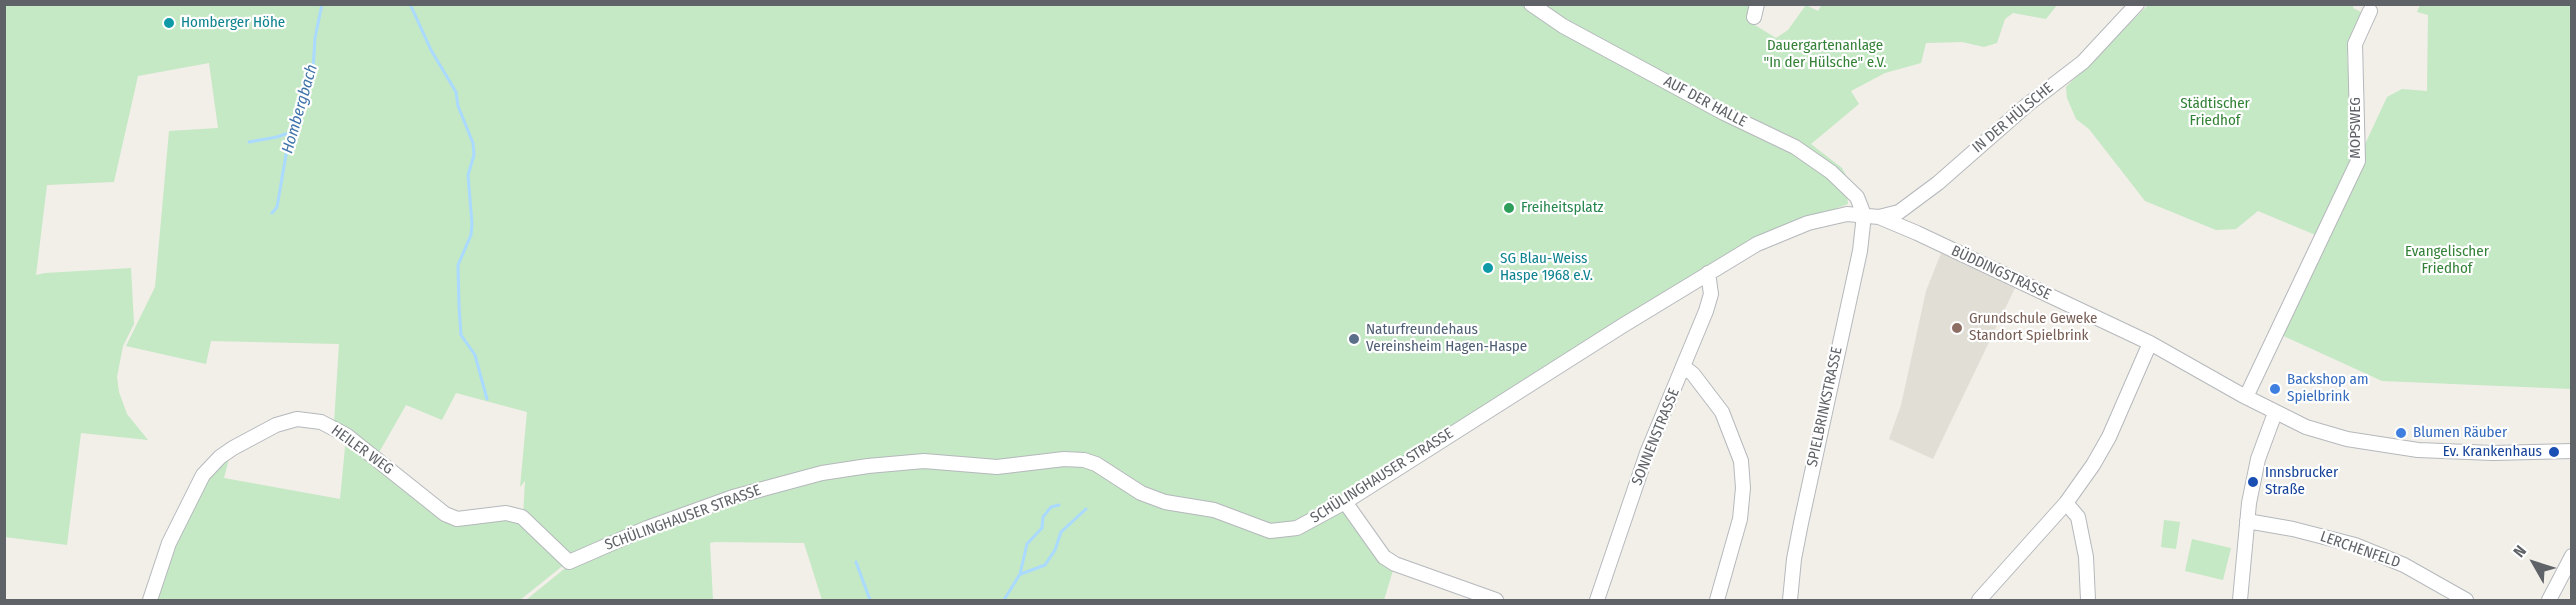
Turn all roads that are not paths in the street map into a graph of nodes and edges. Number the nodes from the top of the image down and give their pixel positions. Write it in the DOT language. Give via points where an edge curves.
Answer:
graph roads {
  1 [pos="1531,4"];
  2 [pos="2137,4"];
  3 [pos="2370,11"];
  4 [pos="1847,214"];
  5 [pos="1864,215"];
  6 [pos="1879,217"];
  7 [pos="1708,273"];
  8 [pos="2150,343"];
  9 [pos="1684,367"];
  10 [pos="2246,397"];
  11 [pos="2275,412"];
  12 [pos="2571,451"];
  13 [pos="1345,502"];
  14 [pos="2066,503"];
  15 [pos="2247,521"];
  16 [pos="2571,556"];
  17 [pos="569,562"];
  18 [pos="1490,599"];
  19 [pos="150,600"];
  20 [pos="1598,600"];
  21 [pos="1717,600"];
  22 [pos="1791,600"];
  23 [pos="1979,600"];
  24 [pos="2088,600"];
  25 [pos="2240,600"];
  26 [pos="2466,600"];
  27 [pos="2549,600"];
  1 -- 5 [label="street, AUF DER HALLE" via="1563,26 1815,160 1857,197"];
  2 -- 6 [label="street, IN DER HÜLSCHE" via="2083,62 1938,183 1899,212"];
  3 -- 10 [label="street, MOPSWEG" via="2355,44 2358,161"];
  4 -- 5 [label="street, BÜDDINGSTRASSE"];
  4 -- 7 [label="street, SCHÜLINGHAUSER STRASSE" via="1808,223 1757,244"];
  5 -- 6 [label="street, BÜDDINGSTRASSE"];
  5 -- 22 [label="street, SPIELBRINKSTRASSE" via="1860,251 1799,532"];
  6 -- 8 [label="street, BÜDDINGSTRASSE"];
  7 -- 9 [label="street, SONNENSTRASSE" via="1711,294"];
  7 -- 13 [label="street, SCHÜLINGHAUSER STRASSE"];
  8 -- 10 [label="street, BÜDDINGSTRASSE"];
  8 -- 14 [label="street" via="2109,437"];
  9 -- 20 [label="street, SONNENSTRASSE" via="1647,453"];
  9 -- 21 [label="street" via="1722,412 1741,461 1740,519"];
  10 -- 11 [label="street, BÜDDINGSTRASSE"];
  11 -- 12 [label="street, BÜDDINGSTRASSE" via="2306,427 2347,439 2418,450"];
  11 -- 15 [label="street" via="2258,459"];
  13 -- 17 [label="street, SCHÜLINGHAUSER STRASSE" via="1298,528 1270,531 1214,510 1165,502 1141,493 1084,460 997,467 946,461 896,463 822,474 733,497"];
  13 -- 18 [label="street" via="1384,557"];
  14 -- 23 [label="street"];
  14 -- 24 [label="street" via="2078,517 2086,557"];
  15 -- 25 [label="street"];
  15 -- 26 [label="street, LERCHENFELD" via="2355,545 2404,565"];
  16 -- 27 [label="street"];
  17 -- 19 [label="street, HEILER WEG" via="522,517 506,513 457,519 346,435 321,422 297,418 233,448 203,475 169,543"];
}
